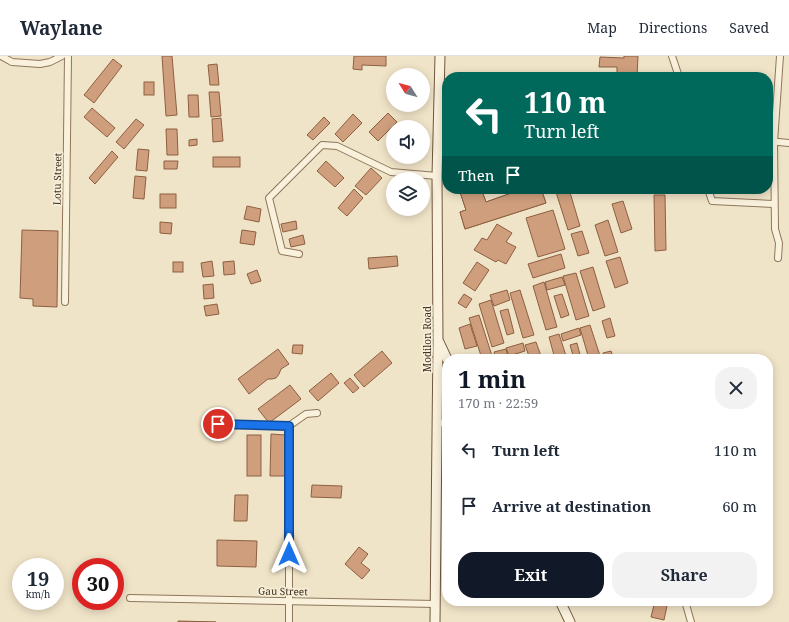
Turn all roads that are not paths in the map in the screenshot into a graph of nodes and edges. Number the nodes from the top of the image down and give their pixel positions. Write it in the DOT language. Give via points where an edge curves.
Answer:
graph roads {
  1 [pos="0,56"];
  2 [pos="62,56"];
  3 [pos="68,56"];
  4 [pos="440,56"];
  5 [pos="672,56"];
  6 [pos="780,56"];
  7 [pos="677,72"];
  8 [pos="773,122"];
  9 [pos="773,141"];
  10 [pos="789,143"];
  11 [pos="438,176"];
  12 [pos="773,183"];
  13 [pos="710,194"];
  14 [pos="774,204"];
  15 [pos="299,254"];
  16 [pos="778,258"];
  17 [pos="65,302"];
  18 [pos="438,341"];
  19 [pos="444,354"];
  20 [pos="317,413"];
  21 [pos="437,423"];
  22 [pos="442,423"];
  23 [pos="218,424"];
  24 [pos="289,426"];
  25 [pos="130,598"];
  26 [pos="289,602"];
  27 [pos="436,604"];
  28 [pos="562,606"];
  29 [pos="686,606"];
  30 [pos="289,622"];
  31 [pos="435,622"];
  32 [pos="570,622"];
  33 [pos="691,622"];
  1 -- 2 [label="street" via="12,62 40,64"];
  3 -- 17 [label="street, Lotu Street"];
  4 -- 11 [label="main road, Modilon Road"];
  5 -- 7 [label="street"];
  6 -- 8 [label="street"];
  9 -- 10 [label="street"];
  11 -- 15 [label="street" via="391,172 337,146 322,144 269,198 282,251"];
  11 -- 18 [label="main road, Modilon Road"];
  12 -- 14 [label="street"];
  13 -- 14 [label="street" via="712,201"];
  14 -- 16 [label="street" via="775,229 779,243"];
  18 -- 19 [label="main road"];
  18 -- 21 [label="main road, Modilon Road"];
  20 -- 24 [label="street" via="306,414"];
  21 -- 22 [label="street"];
  21 -- 27 [label="main road, Modilon Road"];
  23 -- 24 [label="street"];
  24 -- 26 [label="street"];
  25 -- 26 [label="street, Gau Street"];
  26 -- 27 [label="street, Gau Street"];
  26 -- 30 [label="street"];
  27 -- 31 [label="main road, Modilon Road"];
  28 -- 32 [label="main road"];
  29 -- 33 [label="street"];
}
